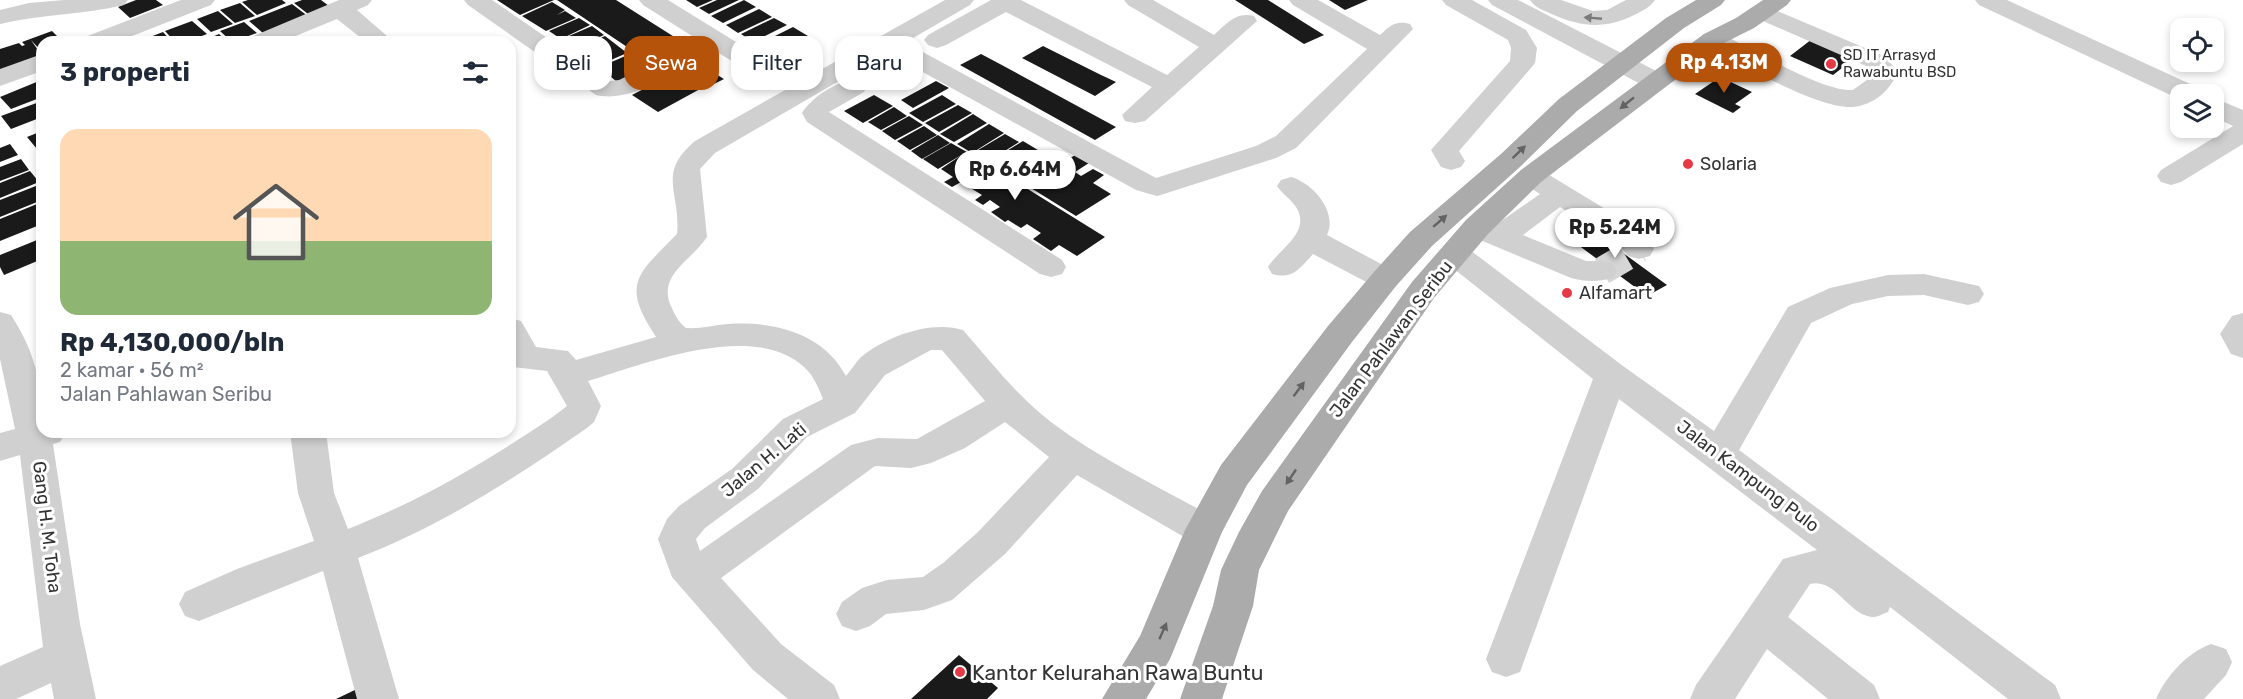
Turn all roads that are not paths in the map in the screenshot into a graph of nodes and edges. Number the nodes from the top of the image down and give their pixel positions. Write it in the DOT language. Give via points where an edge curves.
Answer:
graph roads {
  1 [pos="116,0"];
  2 [pos="203,0"];
  3 [pos="476,0"];
  4 [pos="651,0"];
  5 [pos="962,0"];
  6 [pos="1136,0"];
  7 [pos="1301,0"];
  8 [pos="1454,0"];
  9 [pos="1500,0"];
  10 [pos="1643,0"];
  11 [pos="1713,0"];
  12 [pos="1987,0"];
  13 [pos="1007,1"];
  14 [pos="350,4"];
  15 [pos="1771,6"];
  16 [pos="1534,7"];
  17 [pos="0,17"];
  18 [pos="1245,21"];
  19 [pos="1504,27"];
  20 [pos="1401,29"];
  21 [pos="110,36"];
  22 [pos="274,36"];
  23 [pos="376,36"];
  24 [pos="708,36"];
  25 [pos="1713,39"];
  26 [pos="1215,46"];
  27 [pos="1382,47"];
  28 [pos="923,48"];
  29 [pos="923,62"];
  30 [pos="36,64"];
  31 [pos="1621,65"];
  32 [pos="0,78"];
  33 [pos="823,80"];
  34 [pos="1655,81"];
  35 [pos="2170,85"];
  36 [pos="1169,86"];
  37 [pos="624,87"];
  38 [pos="805,90"];
  39 [pos="849,90"];
  40 [pos="2224,111"];
  41 [pos="1135,115"];
  42 [pos="2243,121"];
  43 [pos="2243,132"];
  44 [pos="1451,161"];
  45 [pos="2171,176"];
  46 [pos="1545,185"];
  47 [pos="1291,186"];
  48 [pos="1488,232"];
  49 [pos="1310,239"];
  50 [pos="1639,249"];
  51 [pos="1455,254"];
  52 [pos="1051,267"];
  53 [pos="1283,267"];
  54 [pos="1602,271"];
  55 [pos="1385,279"];
  56 [pos="1968,294"];
  57 [pos="0,323"];
  58 [pos="2243,324"];
  59 [pos="687,340"];
  60 [pos="516,341"];
  61 [pos="2243,346"];
  62 [pos="567,375"];
  63 [pos="1611,375"];
  64 [pos="843,404"];
  65 [pos="1008,404"];
  66 [pos="36,416"];
  67 [pos="1272,426"];
  68 [pos="36,436"];
  69 [pos="42,438"];
  70 [pos="309,438"];
  71 [pos="0,447"];
  72 [pos="1311,449"];
  73 [pos="1719,454"];
  74 [pos="1073,455"];
  75 [pos="1204,530"];
  76 [pos="336,549"];
  77 [pos="694,576"];
  78 [pos="199,604"];
  79 [pos="856,614"];
  80 [pos="1763,621"];
  81 [pos="64,657"];
  82 [pos="1506,658"];
  83 [pos="2211,662"];
  84 [pos="0,686"];
  85 [pos="75,699"];
  86 [pos="378,699"];
  87 [pos="819,699"];
  88 [pos="1123,699"];
  89 [pos="1201,699"];
  90 [pos="1711,699"];
  91 [pos="1859,699"];
  92 [pos="2004,699"];
  93 [pos="2040,699"];
  94 [pos="2177,699"];
  1 -- 17 [label="street"];
  2 -- 21 [label="street"];
  3 -- 37 [label="street" via="605,89"];
  4 -- 24 [label="street"];
  5 -- 33 [label="street"];
  6 -- 26 [label="street"];
  7 -- 27 [label="street"];
  8 -- 19 [label="street"];
  9 -- 16 [label="street"];
  10 -- 16 [label="street, one-way" via="1609,19"];
  11 -- 31 [label="main road, Jalan Pahlawan Seribu" via="1675,23"];
  12 -- 35 [label="street"];
  13 -- 28 [label="street"];
  13 -- 36 [label="street"];
  14 -- 22 [label="street"];
  14 -- 23 [label="street"];
  15 -- 25 [label="main road, Jalan Pahlawan Seribu"];
  15 -- 25 [label="street" via="1875,61 1885,70 1883,78 1865,96 1840,97"];
  16 -- 19 [label="street"];
  16 -- 31 [label="street"];
  18 -- 26 [label="street"];
  19 -- 44 [label="street" via="1523,42 1522,63 1445,150"];
  20 -- 27 [label="street"];
  25 -- 34 [label="main road, Jalan Pahlawan Seribu"];
  26 -- 36 [label="street"];
  27 -- 29 [label="street" via="1286,142 1157,187"];
  30 -- 32 [label="street"];
  31 -- 34 [label="street"];
  55 -- 31 [label="main road, Jalan Pahlawan Seribu, one-way" via="1430,230 1568,105"];
  34 -- 46 [label="main road, Jalan Pahlawan Seribu, one-way"];
  36 -- 41 [label="street"];
  38 -- 59 [label="street" via="705,147 686,169 692,237 654,277 651,292 668,332 673,338"];
  39 -- 52 [label="street" via="819,107 816,116"];
  40 -- 42 [label="street"];
  43 -- 45 [label="street"];
  46 -- 48 [label="main road, Jalan Pahlawan Seribu"];
  46 -- 50 [label="street" via="1629,237"];
  47 -- 49 [label="street" via="1309,201 1315,231"];
  48 -- 51 [label="main road, Jalan Pahlawan Seribu"];
  48 -- 54 [label="street" via="1582,271"];
  49 -- 53 [label="street"];
  49 -- 55 [label="street"];
  51 -- 63 [label="street, Jalan Kampung Pulo"];
  51 -- 72 [label="main road, Jalan Pahlawan Seribu" via="1412,304"];
  67 -- 55 [label="main road, Jalan Pahlawan Seribu, one-way"];
  56 -- 73 [label="street" via="1919,284 1891,286 1856,292 1799,315"];
  57 -- 66 [label="street, Gang H. M. Toha"];
  58 -- 61 [label="street" via="2236,334"];
  59 -- 62 [label="street"];
  59 -- 64 [label="street" via="751,335 788,342 824,366"];
  60 -- 62 [label="street" via="525,358 556,360"];
  62 -- 76 [label="street" via="584,406 575,419 487,479 410,519"];
  63 -- 73 [label="street, Jalan Kampung Pulo"];
  63 -- 82 [label="street"];
  64 -- 65 [label="street, Jalan H. Lati" via="873,366 909,345 943,336 958,345"];
  64 -- 77 [label="street, Jalan H. Lati" via="795,428 746,479 707,505 680,530 678,547"];
  65 -- 74 [label="street, Jalan H. Lati"];
  65 -- 77 [label="street" via="929,449 907,456 879,450 864,455"];
  67 -- 72 [label="main road" via="1299,432"];
  67 -- 75 [label="main road, Jalan Pahlawan Seribu" via="1234,475"];
  68 -- 71 [label="street"];
  69 -- 81 [label="street, Gang H. M. Toha"];
  70 -- 76 [label="street" via="316,493"];
  72 -- 89 [label="main road, Jalan Pahlawan Seribu, one-way" via="1275,501 1240,570 1233,606"];
  73 -- 93 [label="street, Jalan Kampung Pulo"];
  74 -- 75 [label="street, Jalan H. Lati"];
  74 -- 79 [label="street" via="999,535 936,589 922,595 877,599"];
  88 -- 75 [label="main road, Jalan Pahlawan Seribu, one-way" via="1156,646"];
  76 -- 78 [label="street" via="236,585"];
  76 -- 86 [label="street"];
  77 -- 87 [label="street, Jalan H. Lati" via="767,657"];
  80 -- 90 [label="street"];
  80 -- 91 [label="street"];
  80 -- 92 [label="street" via="1797,571 1816,566 1839,573"];
  81 -- 84 [label="street"];
  81 -- 85 [label="street, Gang H. M. Toha"];
  83 -- 94 [label="street"];
}
